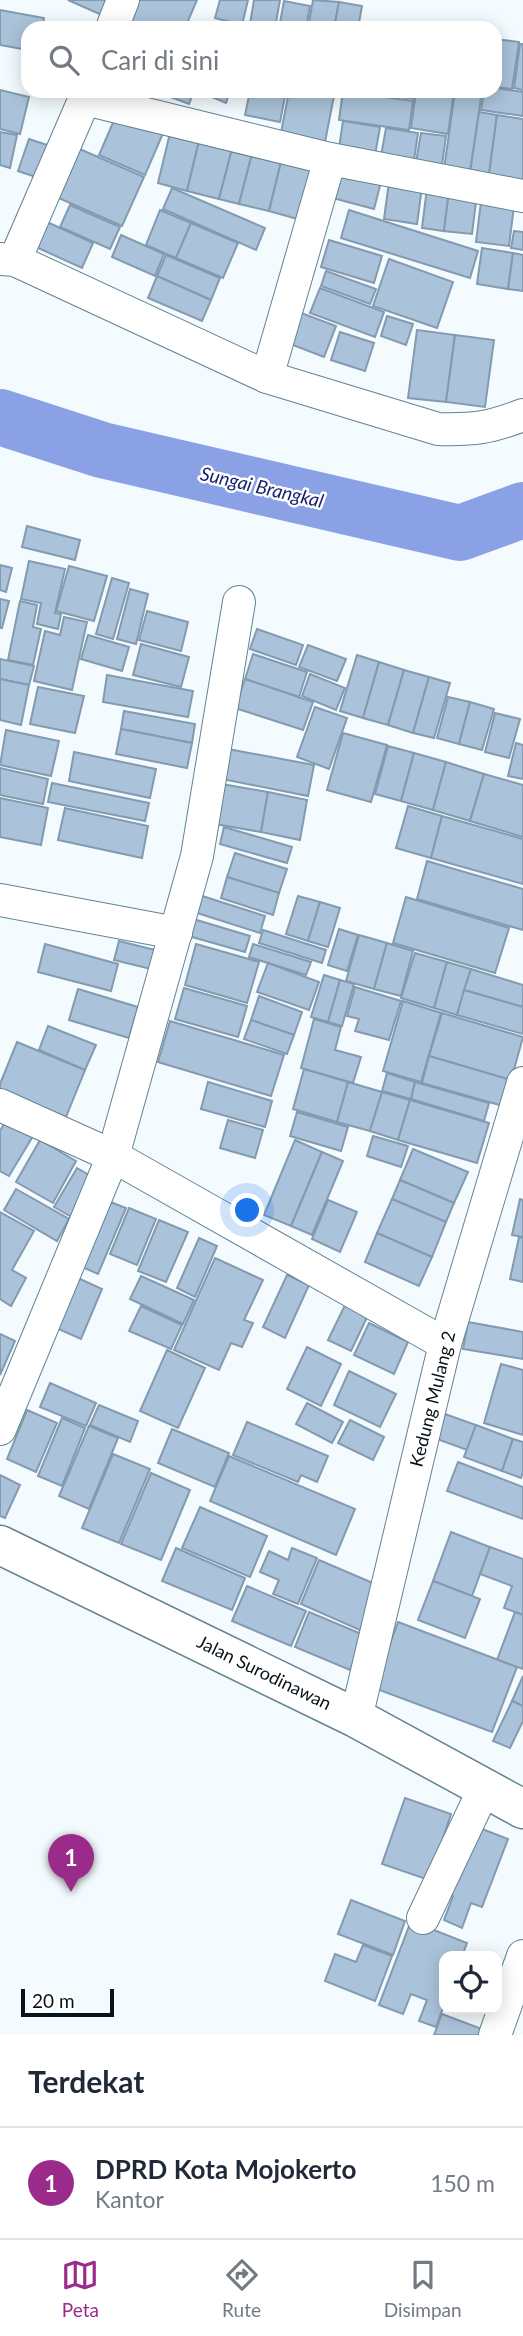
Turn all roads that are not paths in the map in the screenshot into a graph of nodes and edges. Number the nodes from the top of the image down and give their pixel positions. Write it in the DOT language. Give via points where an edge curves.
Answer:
graph roads {
  1 [pos="123,0"];
  2 [pos="116,21"];
  3 [pos="86,98"];
  4 [pos="98,98"];
  5 [pos="330,159"];
  6 [pos="523,197"];
  7 [pos="7,259"];
  8 [pos="267,377"];
  9 [pos="523,415"];
  10 [pos="239,602"];
  11 [pos="0,900"];
  12 [pos="176,933"];
  13 [pos="523,1083"];
  14 [pos="0,1105"];
  15 [pos="113,1156"];
  16 [pos="445,1343"];
  17 [pos="0,1429"];
  18 [pos="0,1545"];
  19 [pos="356,1718"];
  20 [pos="484,1788"];
  21 [pos="523,1809"];
  22 [pos="423,1918"];
  23 [pos="523,1956"];
  24 [pos="495,2035"];
  1 -- 2 [label="street"];
  3 -- 7 [label="street"];
  4 -- 5 [label="street"];
  5 -- 6 [label="street"];
  5 -- 8 [label="street"];
  7 -- 8 [label="street"];
  8 -- 9 [label="street" via="438,429 492,427"];
  10 -- 12 [label="street" via="197,856"];
  11 -- 12 [label="street"];
  12 -- 15 [label="street"];
  13 -- 16 [label="street, Kedung Mulang 2"];
  14 -- 15 [label="street"];
  15 -- 16 [label="street"];
  15 -- 17 [label="street"];
  16 -- 19 [label="street, Kedung Mulang 2"];
  18 -- 19 [label="main road, Jalan Surodinawan"];
  19 -- 20 [label="main road, Jalan Surodinawan"];
  20 -- 21 [label="main road, Jalan Surodinawan"];
  20 -- 22 [label="street"];
  23 -- 24 [label="street"];
}
